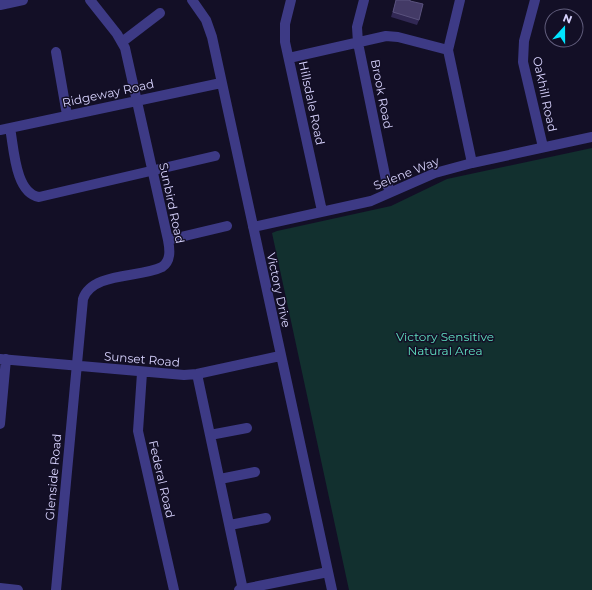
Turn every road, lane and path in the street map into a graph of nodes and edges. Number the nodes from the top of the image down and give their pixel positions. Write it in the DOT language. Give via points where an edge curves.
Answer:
graph roads {
  1 [pos="23,0"];
  2 [pos="90,0"];
  3 [pos="192,0"];
  4 [pos="291,0"];
  5 [pos="364,0"];
  6 [pos="460,0"];
  7 [pos="535,0"];
  8 [pos="0,5"];
  9 [pos="160,13"];
  10 [pos="122,42"];
  11 [pos="358,43"];
  12 [pos="448,50"];
  13 [pos="56,52"];
  14 [pos="289,58"];
  15 [pos="221,82"];
  16 [pos="137,100"];
  17 [pos="67,115"];
  18 [pos="5,129"];
  19 [pos="592,137"];
  20 [pos="543,147"];
  21 [pos="215,156"];
  22 [pos="472,163"];
  23 [pos="153,172"];
  24 [pos="391,192"];
  25 [pos="322,211"];
  26 [pos="227,226"];
  27 [pos="253,227"];
  28 [pos="168,240"];
  29 [pos="280,356"];
  30 [pos="3,359"];
  31 [pos="76,366"];
  32 [pos="142,373"];
  33 [pos="197,374"];
  34 [pos="0,424"];
  35 [pos="246,428"];
  36 [pos="210,434"];
  37 [pos="255,472"];
  38 [pos="220,479"];
  39 [pos="266,518"];
  40 [pos="230,525"];
  41 [pos="328,572"];
  42 [pos="0,588"];
  43 [pos="18,590"];
  44 [pos="56,590"];
  45 [pos="174,590"];
  46 [pos="242,590"];
  47 [pos="332,590"];
  1 -- 8 [label="street"];
  2 -- 10 [label="street, Sunbird Road"];
  3 -- 15 [label="street, Victory Drive" via="206,20 212,36"];
  4 -- 14 [label="street, Hillsdale Road" via="284,33"];
  5 -- 11 [label="street, Brook Road" via="357,27"];
  6 -- 12 [label="street"];
  7 -- 20 [label="street, Oakhill Road" via="524,41 523,62"];
  9 -- 10 [label="street"];
  10 -- 16 [label="street, Sunbird Road"];
  11 -- 12 [label="street" via="392,36"];
  11 -- 14 [label="street"];
  11 -- 24 [label="street, Brook Road" via="387,185"];
  12 -- 22 [label="street"];
  13 -- 17 [label="street"];
  14 -- 25 [label="street, Hillsdale Road"];
  15 -- 16 [label="street, Ridgeway Road"];
  15 -- 27 [label="street, Victory Drive"];
  16 -- 17 [label="street, Ridgeway Road"];
  16 -- 23 [label="street, Sunbird Road"];
  17 -- 18 [label="street, Ridgeway Road"];
  18 -- 23 [label="street" via="21,182 28,192 36,196 46,196"];
  19 -- 20 [label="street, Selene Way"];
  20 -- 22 [label="street, Selene Way"];
  21 -- 23 [label="street"];
  22 -- 24 [label="street, Selene Way" via="435,173"];
  23 -- 28 [label="street, Sunbird Road"];
  24 -- 25 [label="street, Selene Way" via="371,201"];
  25 -- 27 [label="street, Selene Way"];
  26 -- 28 [label="street"];
  27 -- 29 [label="street, Victory Drive"];
  28 -- 31 [label="street, Sunbird Road" via="169,257 162,267 96,283 86,291 82,304"];
  29 -- 33 [label="street, Sunset Road"];
  29 -- 41 [label="street, Victory Drive"];
  30 -- 31 [label="street, Sunset Road"];
  30 -- 34 [label="street"];
  31 -- 32 [label="street, Sunset Road"];
  31 -- 44 [label="street, Glenside Road"];
  32 -- 33 [label="street, Sunset Road"];
  32 -- 45 [label="street, Federal Road" via="138,431"];
  33 -- 36 [label="street"];
  35 -- 36 [label="street"];
  36 -- 38 [label="street"];
  37 -- 38 [label="street"];
  38 -- 40 [label="street"];
  39 -- 40 [label="street"];
  40 -- 46 [label="street"];
  41 -- 46 [label="street"];
  41 -- 47 [label="street, Victory Drive"];
  42 -- 43 [label="street"];
}
